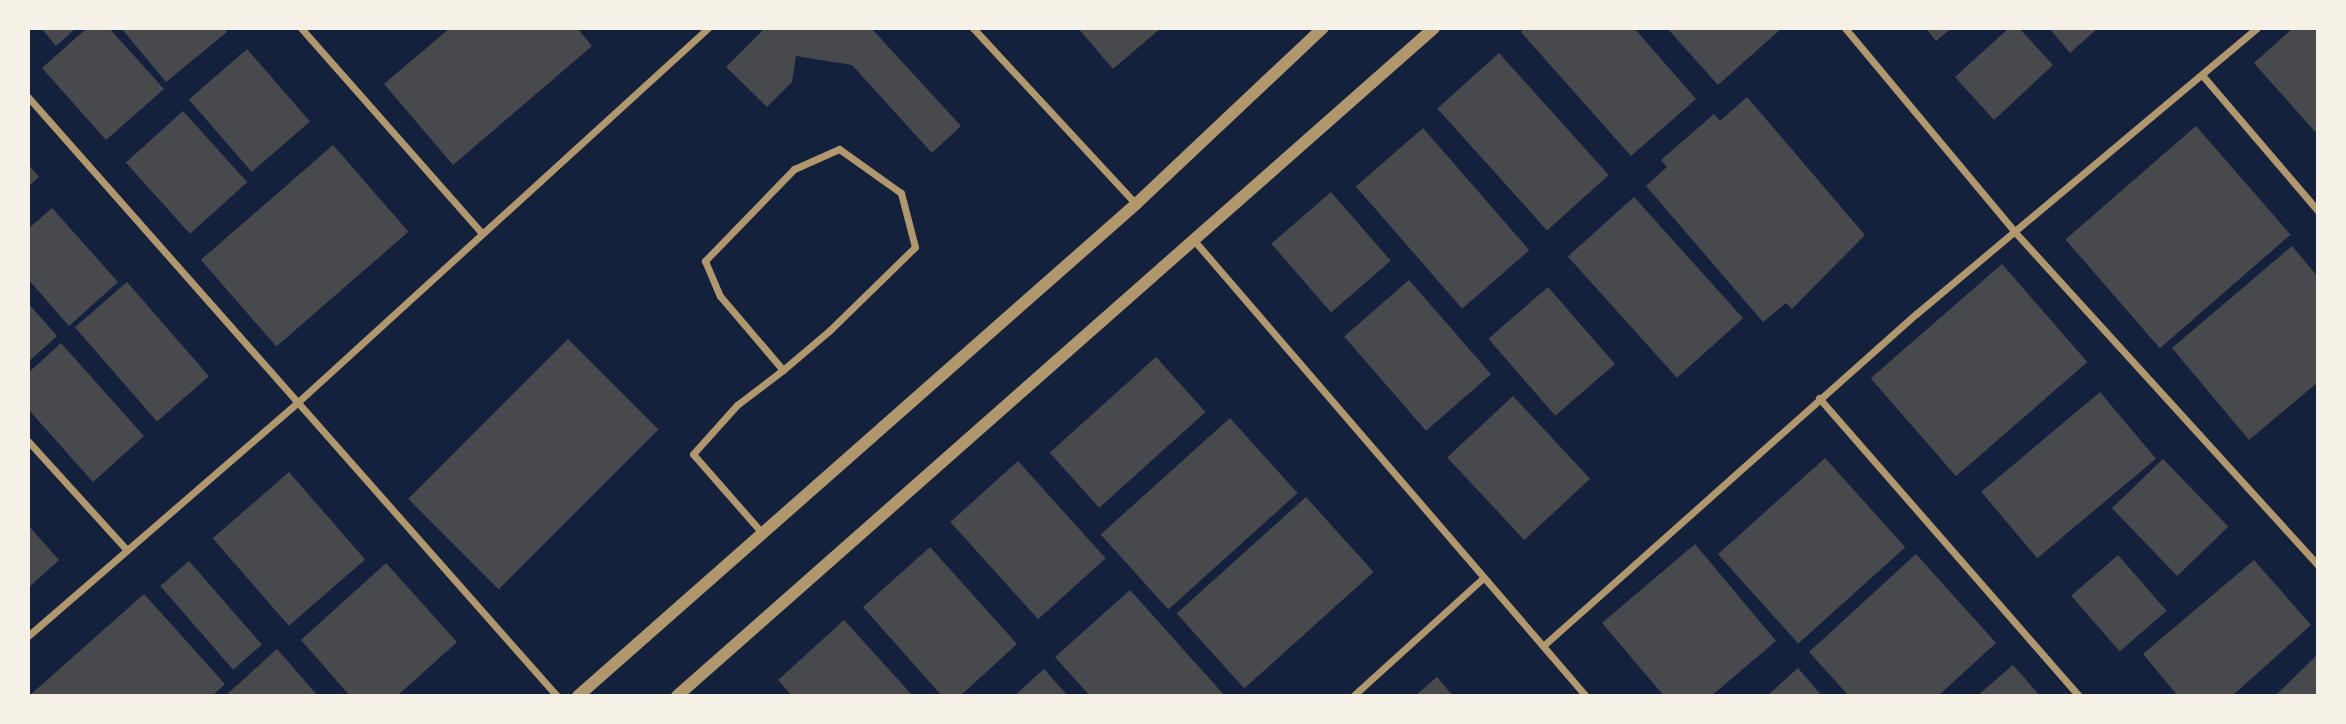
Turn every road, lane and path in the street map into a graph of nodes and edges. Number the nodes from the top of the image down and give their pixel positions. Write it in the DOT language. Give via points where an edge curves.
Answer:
graph roads {
  1 [pos="302,28"];
  2 [pos="708,28"];
  3 [pos="973,28"];
  4 [pos="1323,28"];
  5 [pos="1434,28"];
  6 [pos="1844,28"];
  7 [pos="2257,28"];
  8 [pos="2202,75"];
  9 [pos="28,97"];
  10 [pos="1136,204"];
  11 [pos="2318,211"];
  12 [pos="480,231"];
  13 [pos="2014,231"];
  14 [pos="1192,238"];
  15 [pos="783,370"];
  16 [pos="1819,398"];
  17 [pos="298,402"];
  18 [pos="28,441"];
  19 [pos="764,534"];
  20 [pos="126,549"];
  21 [pos="2318,565"];
  22 [pos="1483,578"];
  23 [pos="28,636"];
  24 [pos="1543,646"];
  25 [pos="557,696"];
  26 [pos="578,696"];
  27 [pos="677,696"];
  28 [pos="1353,696"];
  29 [pos="1586,696"];
  30 [pos="2079,696"];
  1 -- 12 [label="street"];
  2 -- 12 [label="street"];
  3 -- 10 [label="street"];
  4 -- 10 [label="street"];
  5 -- 14 [label="street"];
  6 -- 13 [label="street"];
  7 -- 8 [label="street"];
  8 -- 11 [label="street"];
  8 -- 13 [label="street"];
  9 -- 17 [label="street"];
  10 -- 19 [label="street"];
  12 -- 17 [label="street"];
  13 -- 16 [label="street"];
  13 -- 21 [label="street"];
  14 -- 22 [label="street"];
  14 -- 27 [label="street"];
  15 -- 15 [label="street" via="915,247 901,193 839,149 794,169 705,261 720,296"];
  15 -- 19 [label="street" via="737,405 693,454"];
  16 -- 24 [label="street"];
  16 -- 30 [label="street"];
  17 -- 20 [label="street"];
  17 -- 25 [label="street"];
  18 -- 20 [label="street"];
  19 -- 26 [label="street"];
  20 -- 23 [label="street"];
  22 -- 24 [label="street"];
  22 -- 28 [label="street"];
  24 -- 29 [label="street"];
}
